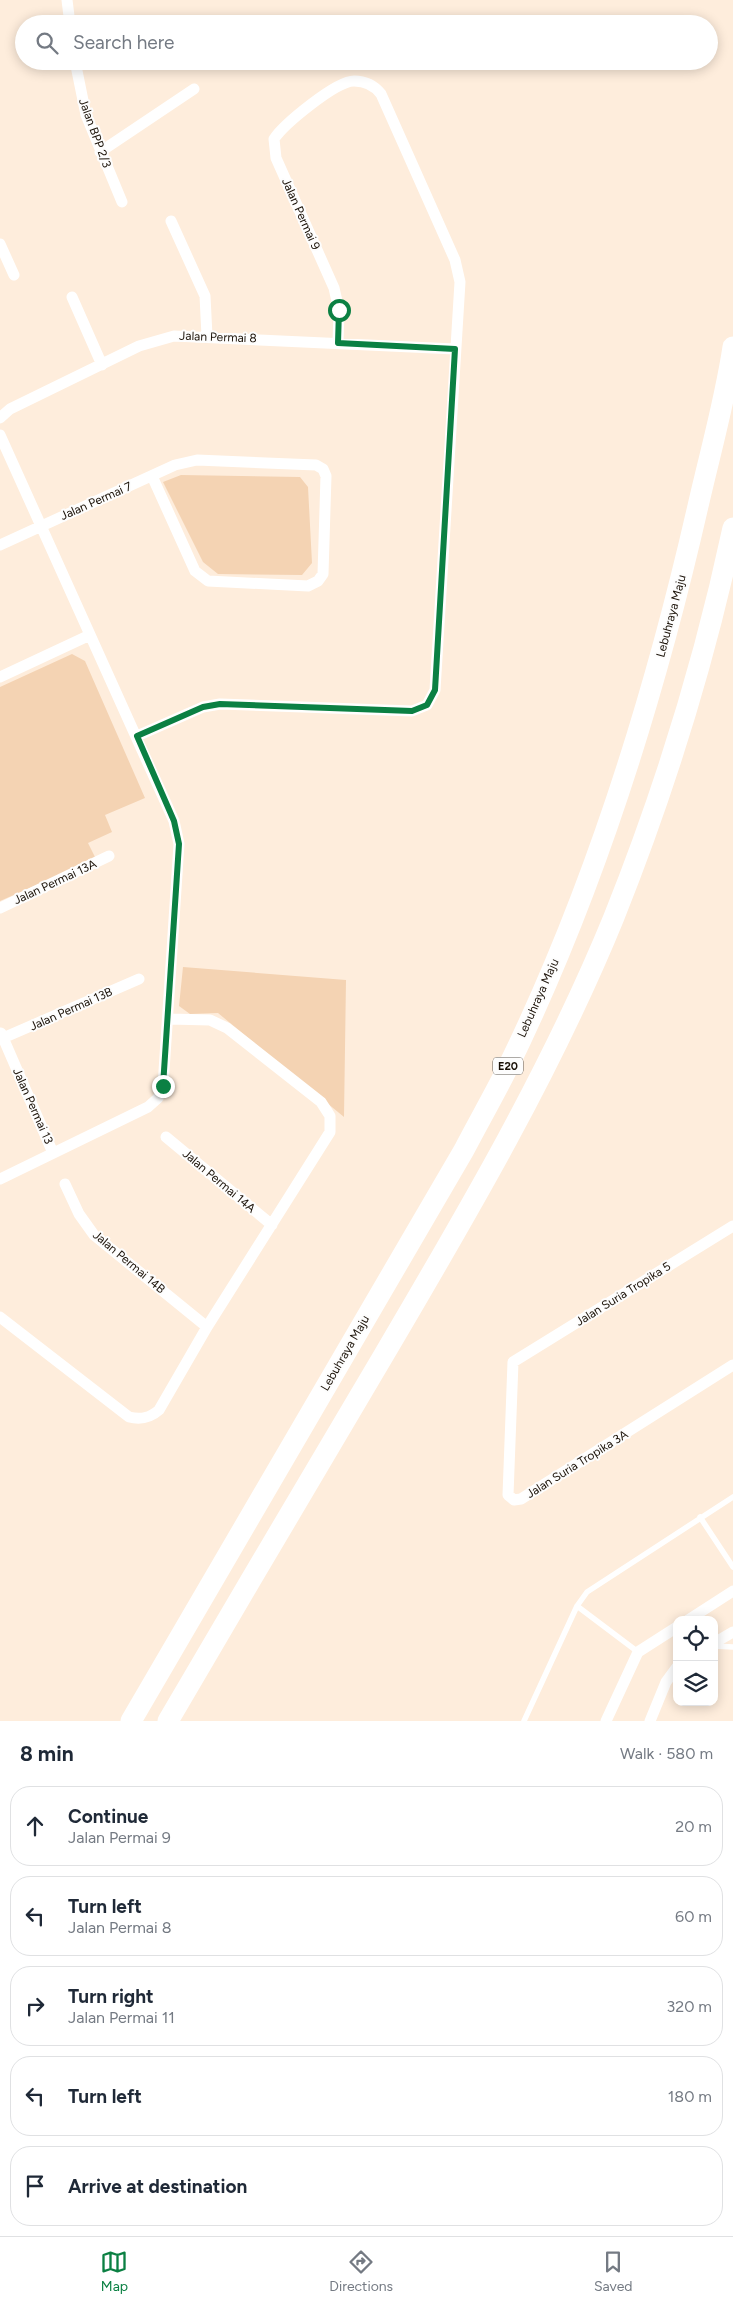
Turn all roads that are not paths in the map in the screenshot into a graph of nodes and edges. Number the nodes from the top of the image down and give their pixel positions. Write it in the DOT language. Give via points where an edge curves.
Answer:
graph roads {
  1 [pos="67,0"];
  2 [pos="69,15"];
  3 [pos="77,70"];
  4 [pos="194,89"];
  5 [pos="100,152"];
  6 [pos="122,202"];
  7 [pos="171,221"];
  8 [pos="0,244"];
  9 [pos="14,275"];
  10 [pos="72,297"];
  11 [pos="207,336"];
  12 [pos="338,343"];
  13 [pos="733,347"];
  14 [pos="455,349"];
  15 [pos="102,365"];
  16 [pos="0,418"];
  17 [pos="0,435"];
  18 [pos="152,476"];
  19 [pos="41,526"];
  20 [pos="733,528"];
  21 [pos="0,545"];
  22 [pos="90,635"];
  23 [pos="0,677"];
  24 [pos="137,736"];
  25 [pos="109,856"];
  26 [pos="0,908"];
  27 [pos="140,979"];
  28 [pos="169,1019"];
  29 [pos="2,1035"];
  30 [pos="166,1137"];
  31 [pos="53,1153"];
  32 [pos="0,1179"];
  33 [pos="65,1184"];
  34 [pos="272,1225"];
  35 [pos="733,1226"];
  36 [pos="0,1317"];
  37 [pos="207,1327"];
  38 [pos="513,1362"];
  39 [pos="733,1365"];
  40 [pos="733,1497"];
  41 [pos="700,1517"];
  42 [pos="733,1568"];
  43 [pos="733,1591"];
  44 [pos="577,1606"];
  45 [pos="694,1616"];
  46 [pos="673,1630"];
  47 [pos="733,1632"];
  48 [pos="718,1641"];
  49 [pos="718,1645"];
  50 [pos="733,1647"];
  51 [pos="638,1652"];
  52 [pos="673,1672"];
  53 [pos="131,1721"];
  54 [pos="168,1721"];
  55 [pos="524,1721"];
  56 [pos="606,1721"];
  57 [pos="650,1721"];
  1 -- 2 [label="street"];
  3 -- 5 [label="street, Jalan BPP 2/3" via="86,115"];
  4 -- 5 [label="street"];
  5 -- 6 [label="street, Jalan BPP 2/3"];
  7 -- 11 [label="street" via="204,296"];
  8 -- 9 [label="street"];
  10 -- 15 [label="street"];
  11 -- 12 [label="street, Jalan Permai 8"];
  11 -- 15 [label="street, Jalan Permai 8" via="157,339"];
  12 -- 14 [label="street, Jalan Permai 8"];
  12 -- 14 [label="street, Jalan Permai 9" via="339,310 334,288 274,148 274,139 279,131 315,103 341,84 353,81 374,86 381,94 455,260 460,282"];
  13 -- 53 [label="highway, Lebuhraya Maju / E20" via="675,607 645,710 605,832 550,971 506,1070 464,1150"];
  14 -- 24 [label="street, Jalan Permai 9" via="435,690 427,705 412,711 220,704 203,707"];
  15 -- 16 [label="street, Jalan Permai 8" via="10,409"];
  17 -- 19 [label="street"];
  18 -- 18 [label="street, Jalan Permai 7" via="201,578 308,586 323,574 326,476 323,468 316,464 197,460 175,465"];
  18 -- 19 [label="street, Jalan Permai 7"];
  19 -- 21 [label="street, Jalan Permai 7"];
  19 -- 22 [label="street"];
  20 -- 54 [label="highway, E20" via="681,726 650,821 613,918 571,1012 525,1107 421,1292"];
  22 -- 23 [label="street"];
  22 -- 24 [label="street"];
  24 -- 28 [label="street" via="174,821 179,844"];
  25 -- 26 [label="street, Jalan Permai 13A"];
  27 -- 29 [label="street, Jalan Permai 13B"];
  28 -- 31 [label="street" via="163,1086 158,1098 148,1107"];
  28 -- 34 [label="street" via="220,1023 326,1109 330,1132"];
  29 -- 31 [label="street, Jalan Permai 13"];
  30 -- 34 [label="street, Jalan Permai 14A"];
  31 -- 32 [label="street"];
  33 -- 37 [label="street, Jalan Permai 14B" via="94,1235"];
  34 -- 37 [label="street"];
  35 -- 38 [label="street, Jalan Suria Tropika 5"];
  36 -- 37 [label="street" via="129,1417 137,1419 153,1416 160,1410"];
  38 -- 39 [label="street, Jalan Suria Tropika 3A" via="508,1495 514,1500 522,1499"];
  40 -- 41 [label="lane"];
  41 -- 42 [label="lane"];
  41 -- 44 [label="lane" via="587,1592"];
  43 -- 45 [label="street"];
  44 -- 51 [label="lane"];
  44 -- 55 [label="lane"];
  46 -- 51 [label="street"];
  47 -- 48 [label="street"];
  49 -- 50 [label="lane"];
  51 -- 56 [label="street"];
  52 -- 57 [label="street"];
}
